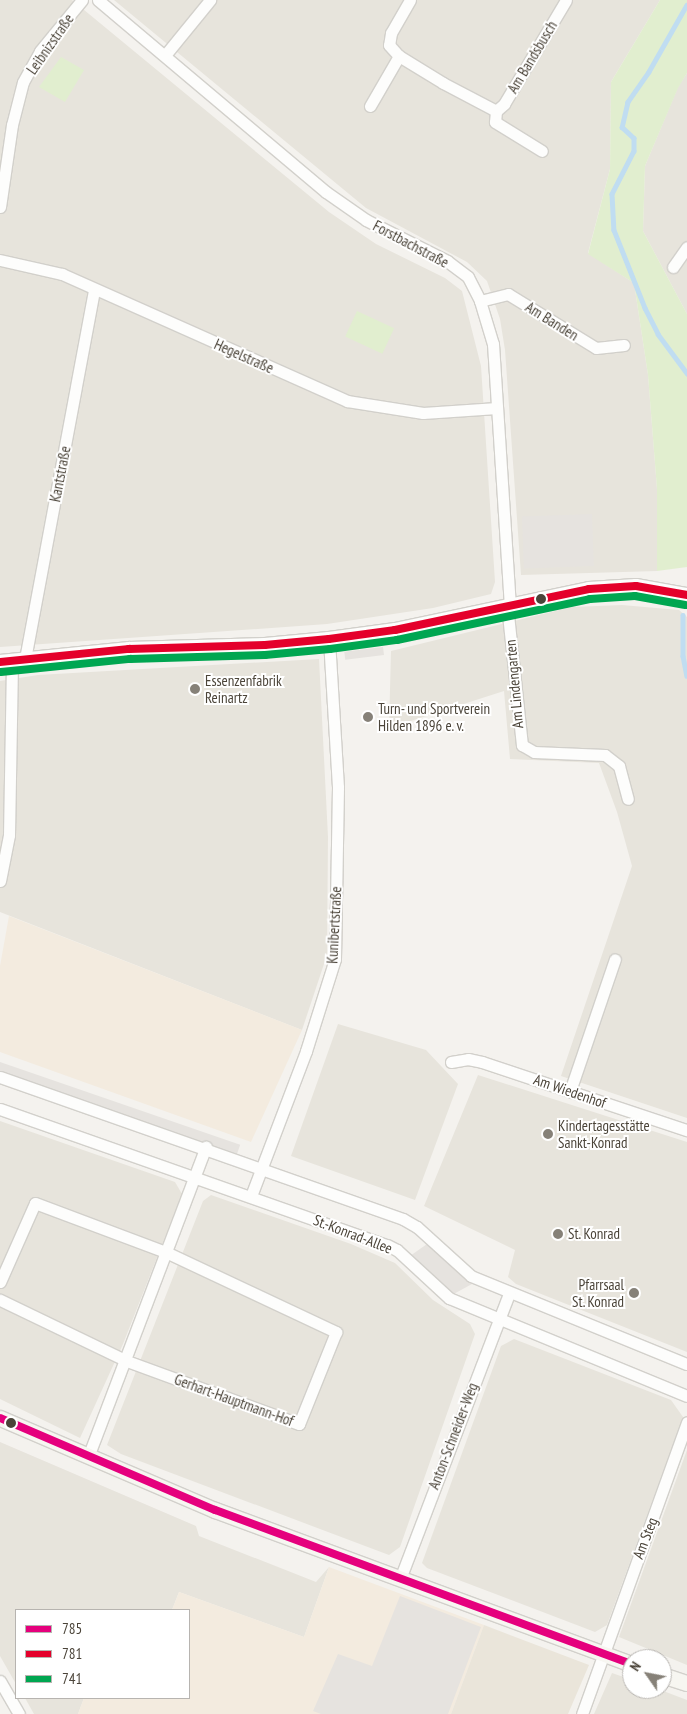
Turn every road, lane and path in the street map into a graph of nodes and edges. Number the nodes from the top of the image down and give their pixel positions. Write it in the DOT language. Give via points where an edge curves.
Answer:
graph roads {
  1 [pos="82,0"];
  2 [pos="98,0"];
  3 [pos="210,0"];
  4 [pos="410,0"];
  5 [pos="566,0"];
  6 [pos="166,54"];
  7 [pos="399,56"];
  8 [pos="370,106"];
  9 [pos="496,111"];
  10 [pos="542,151"];
  11 [pos="0,207"];
  12 [pos="687,247"];
  13 [pos="0,260"];
  14 [pos="673,267"];
  15 [pos="94,290"];
  16 [pos="480,301"];
  17 [pos="624,345"];
  18 [pos="497,408"];
  19 [pos="687,595"];
  20 [pos="509,605"];
  21 [pos="329,639"];
  22 [pos="12,660"];
  23 [pos="628,799"];
  24 [pos="0,881"];
  25 [pos="615,959"];
  26 [pos="451,1062"];
  27 [pos="0,1077"];
  28 [pos="570,1091"];
  29 [pos="0,1109"];
  30 [pos="687,1130"];
  31 [pos="206,1147"];
  32 [pos="264,1168"];
  33 [pos="196,1178"];
  34 [pos="251,1196"];
  35 [pos="168,1253"];
  36 [pos="0,1282"];
  37 [pos="509,1293"];
  38 [pos="0,1300"];
  39 [pos="497,1320"];
  40 [pos="127,1361"];
  41 [pos="687,1364"];
  42 [pos="687,1396"];
  43 [pos="0,1418"];
  44 [pos="687,1422"];
  45 [pos="88,1457"];
  46 [pos="400,1579"];
  47 [pos="605,1654"];
  48 [pos="622,1660"];
  49 [pos="672,1678"];
  50 [pos="0,1681"];
  51 [pos="687,1683"];
  52 [pos="20,1714"];
  53 [pos="582,1714"];
  1 -- 11 [label="street, Leibnizstraße" via="40,51 23,82 12,125"];
  2 -- 6 [label="street, Forstbachstraße"];
  3 -- 6 [label="street"];
  4 -- 7 [label="street" via="391,32 389,45"];
  5 -- 9 [label="street, Am Bandsbusch" via="504,104"];
  6 -- 16 [label="street, Forstbachstraße" via="326,192 366,220 447,261 468,277"];
  7 -- 8 [label="street"];
  7 -- 9 [label="street"];
  9 -- 10 [label="street" via="495,122"];
  12 -- 14 [label="street"];
  13 -- 15 [label="street, Hegelstraße" via="62,274"];
  15 -- 18 [label="street, Hegelstraße" via="347,401 423,413"];
  15 -- 22 [label="street, Kantstraße"];
  16 -- 17 [label="street, Am Banden" via="508,294 596,348"];
  16 -- 18 [label="street, Forstbachstraße" via="493,344"];
  18 -- 20 [label="street, Forstbachstraße"];
  19 -- 20 [label="street" via="636,586 589,589"];
  20 -- 21 [label="street" via="395,630"];
  20 -- 23 [label="street, Am Lindengarten" via="522,745 534,752 605,755 618,766"];
  21 -- 22 [label="street" via="265,645 129,649"];
  21 -- 32 [label="street, Kunibertstraße" via="338,787 335,959"];
  22 -- 24 [label="street, Kantstraße" via="9,836"];
  25 -- 28 [label="street"];
  26 -- 28 [label="street, Am Wiedenhof" via="468,1059 482,1062"];
  27 -- 31 [label="street, St.-Konrad-Allee"];
  28 -- 30 [label="street, Am Wiedenhof"];
  29 -- 33 [label="street, St.-Konrad-Allee"];
  31 -- 32 [label="street, St.-Konrad-Allee"];
  31 -- 33 [label="street"];
  32 -- 34 [label="street, Kunibertstraße"];
  32 -- 37 [label="street, St.-Konrad-Allee" via="410,1222 471,1276"];
  33 -- 34 [label="street, St.-Konrad-Allee"];
  33 -- 35 [label="street"];
  34 -- 39 [label="street, St.-Konrad-Allee" via="387,1245 405,1257 441,1293"];
  35 -- 36 [label="street, Gerhart-Hauptmann-Hof" via="35,1203"];
  35 -- 40 [label="street"];
  35 -- 40 [label="street, Gerhart-Hauptmann-Hof" via="336,1332 300,1424"];
  37 -- 39 [label="street, Anton-Schneider-Weg"];
  37 -- 41 [label="street, St.-Konrad-Allee"];
  38 -- 40 [label="street, Gerhart-Hauptmann-Hof"];
  39 -- 42 [label="street, St.-Konrad-Allee"];
  39 -- 46 [label="street, Anton-Schneider-Weg"];
  40 -- 45 [label="street"];
  43 -- 45 [label="main road"];
  44 -- 47 [label="street, Am Steg" via="608,1638"];
  45 -- 46 [label="main road" via="215,1510"];
  46 -- 47 [label="main road"];
  47 -- 48 [label="main road"];
  47 -- 53 [label="street, Am Steg"];
  49 -- 51 [label="main road"];
  50 -- 52 [label="street"];
}
